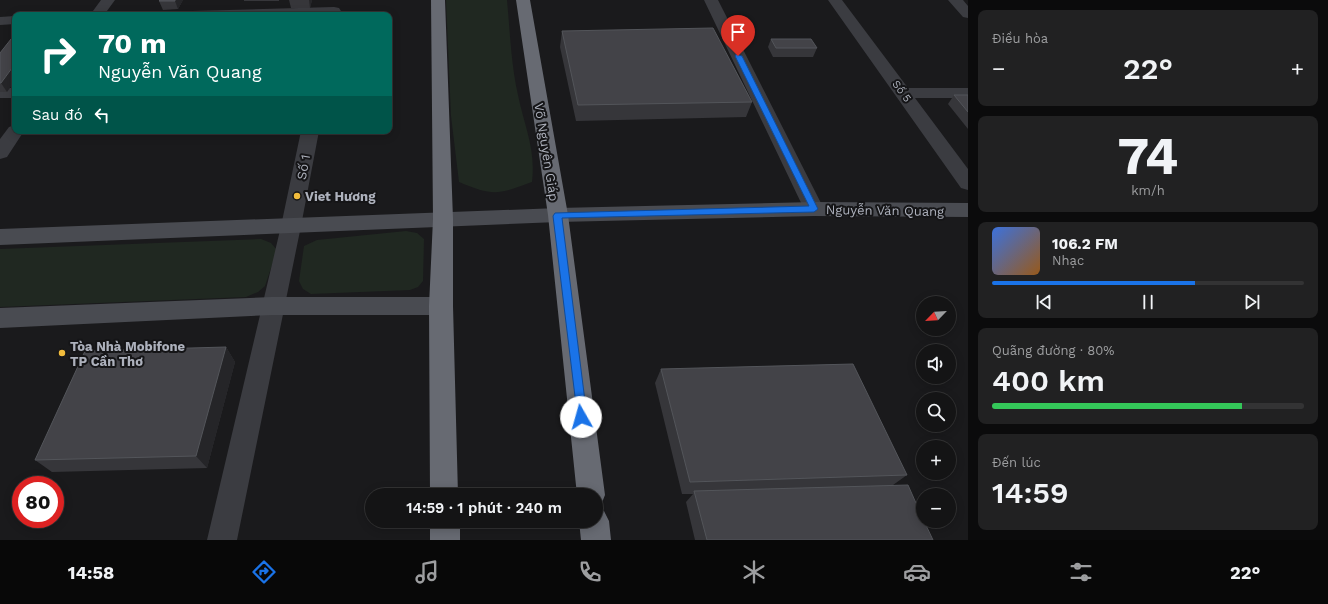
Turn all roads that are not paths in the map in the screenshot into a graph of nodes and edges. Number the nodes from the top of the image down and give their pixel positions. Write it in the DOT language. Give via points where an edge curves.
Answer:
graph roads {
  1 [pos="108,0"];
  2 [pos="438,0"];
  3 [pos="523,0"];
  4 [pos="711,0"];
  5 [pos="835,0"];
  6 [pos="955,0"];
  7 [pos="334,9"];
  8 [pos="99,12"];
  9 [pos="263,12"];
  10 [pos="968,14"];
  11 [pos="12,20"];
  12 [pos="0,21"];
  13 [pos="0,93"];
  14 [pos="12,93"];
  15 [pos="904,93"];
  16 [pos="968,93"];
  17 [pos="14,134"];
  18 [pos="309,134"];
  19 [pos="0,153"];
  20 [pos="968,183"];
  21 [pos="814,209"];
  22 [pos="968,210"];
  23 [pos="558,216"];
  24 [pos="443,219"];
  25 [pos="291,226"];
  26 [pos="0,237"];
  27 [pos="272,306"];
  28 [pos="441,306"];
  29 [pos="0,318"];
  30 [pos="444,488"];
  31 [pos="589,488"];
  32 [pos="445,528"];
  33 [pos="595,528"];
  34 [pos="222,540"];
  35 [pos="445,540"];
  36 [pos="596,540"];
  1 -- 8 [label="street"];
  2 -- 24 [label="highway"];
  3 -- 23 [label="highway, Võ Nguyên Giáp"];
  4 -- 21 [label="street"];
  5 -- 15 [label="street, Số 5"];
  6 -- 10 [label="street"];
  7 -- 9 [label="street"];
  11 -- 12 [label="street"];
  13 -- 14 [label="street"];
  15 -- 16 [label="street"];
  15 -- 20 [label="street, Số 5"];
  17 -- 19 [label="street"];
  18 -- 25 [label="street, Số 1"];
  21 -- 22 [label="street, Nguyễn Văn Quang"];
  21 -- 23 [label="street, Nguyễn Văn Quang"];
  23 -- 24 [label="street, Nguyễn Văn Quang"];
  23 -- 31 [label="highway, Võ Nguyên Giáp"];
  24 -- 25 [label="street, Nguyễn Văn Quang"];
  24 -- 28 [label="highway"];
  25 -- 26 [label="street, Nguyễn Văn Quang"];
  25 -- 27 [label="street, Số 1"];
  27 -- 28 [label="street"];
  27 -- 29 [label="street"];
  27 -- 34 [label="street, Số 1"];
  28 -- 30 [label="highway"];
  32 -- 35 [label="highway"];
  33 -- 36 [label="highway"];
}
